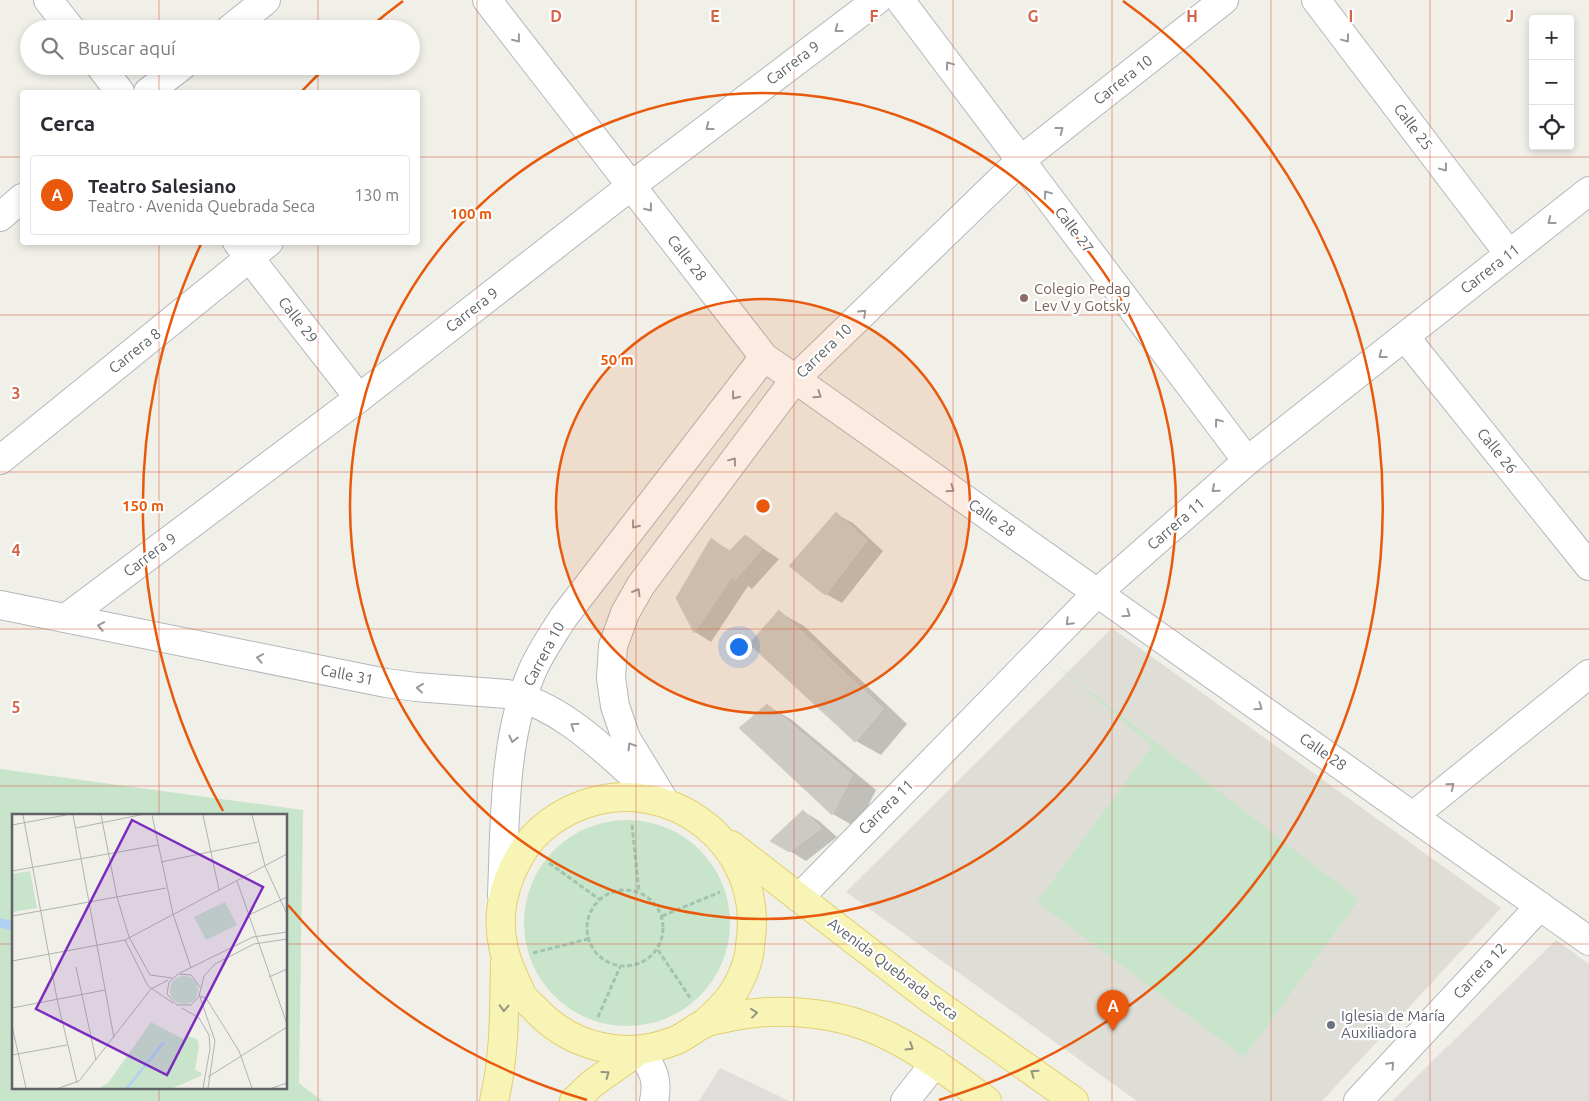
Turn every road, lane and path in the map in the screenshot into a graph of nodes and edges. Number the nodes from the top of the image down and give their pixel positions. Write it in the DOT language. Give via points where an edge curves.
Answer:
graph roads {
  1 [pos="48,0"];
  2 [pos="266,0"];
  3 [pos="487,0"];
  4 [pos="877,0"];
  5 [pos="900,0"];
  6 [pos="1224,0"];
  7 [pos="1316,0"];
  8 [pos="64,20"];
  9 [pos="241,20"];
  10 [pos="107,75"];
  11 [pos="170,75"];
  12 [pos="118,90"];
  13 [pos="151,90"];
  14 [pos="1021,160"];
  15 [pos="631,186"];
  16 [pos="1589,191"];
  17 [pos="20,200"];
  18 [pos="0,217"];
  19 [pos="252,248"];
  20 [pos="1509,254"];
  21 [pos="1405,336"];
  22 [pos="764,357"];
  23 [pos="795,379"];
  24 [pos="359,398"];
  25 [pos="0,460"];
  26 [pos="1247,461"];
  27 [pos="1589,566"];
  28 [pos="1097,593"];
  29 [pos="0,605"];
  30 [pos="66,618"];
  31 [pos="1589,674"];
  32 [pos="522,697"];
  33 [pos="629,796"];
  34 [pos="664,802"];
  35 [pos="1413,816"];
  36 [pos="716,834"];
  37 [pos="526,846"];
  38 [pos="746,881"];
  39 [pos="639,892"];
  40 [pos="502,897"];
  41 [pos="799,898"];
  42 [pos="599,899"];
  43 [pos="1540,906"];
  44 [pos="662,916"];
  45 [pos="588,939"];
  46 [pos="1589,941"];
  47 [pos="658,950"];
  48 [pos="506,959"];
  49 [pos="620,967"];
  50 [pos="706,1022"];
  51 [pos="586,1044"];
  52 [pos="640,1050"];
  53 [pos="935,1063"];
  54 [pos="494,1101"];
  55 [pos="574,1101"];
  56 [pos="654,1101"];
  57 [pos="905,1101"];
  58 [pos="987,1101"];
  59 [pos="1074,1101"];
  60 [pos="1358,1101"];
  1 -- 8 [label="street"];
  2 -- 9 [label="street"];
  3 -- 15 [label="street, Calle 28, one-way"];
  4 -- 15 [label="street, Carrera 9, one-way"];
  14 -- 5 [label="street, Calle 27, one-way"];
  14 -- 6 [label="street, Carrera 10, one-way"];
  7 -- 20 [label="street, Calle 25, one-way"];
  10 -- 12 [label="street"];
  11 -- 13 [label="street"];
  23 -- 14 [label="street, Carrera 10, one-way"];
  26 -- 14 [label="street, Calle 27, one-way"];
  15 -- 22 [label="street, Calle 28, one-way"];
  15 -- 24 [label="street, Carrera 9"];
  16 -- 20 [label="street, Carrera 11, one-way"];
  17 -- 18 [label="street"];
  19 -- 24 [label="street, Calle 29"];
  19 -- 25 [label="street, Carrera 8"];
  20 -- 21 [label="street, Carrera 11"];
  21 -- 26 [label="street, Carrera 11, one-way"];
  21 -- 27 [label="street, Calle 26"];
  22 -- 23 [label="street, Calle 28"];
  22 -- 32 [label="street, Carrera 10, one-way" via="563,618 531,673"];
  23 -- 28 [label="street, Calle 28, one-way"];
  34 -- 23 [label="street, Carrera 10, one-way" via="626,738 615,706 611,678 613,646 625,613 641,585"];
  24 -- 30 [label="street, Carrera 9"];
  26 -- 28 [label="street, Carrera 11, one-way"];
  28 -- 35 [label="street, Calle 28, one-way"];
  28 -- 41 [label="street, Carrera 11, one-way"];
  29 -- 30 [label="street, Calle 31"];
  32 -- 30 [label="street, Calle 31, one-way" via="386,683"];
  35 -- 31 [label="street, one-way"];
  34 -- 32 [label="street, Calle 31, one-way" via="587,735 550,710"];
  32 -- 40 [label="street, Carrera 10, one-way" via="511,748"];
  33 -- 34 [label="main road"];
  33 -- 37 [label="main road" via="600,799 571,809 547,825"];
  33 -- 39 [label="path"];
  34 -- 36 [label="main road" via="692,815"];
  35 -- 43 [label="street, Calle 28"];
  36 -- 38 [label="main road"];
  36 -- 41 [label="main road, Avenida Quebrada Seca"];
  37 -- 40 [label="main road" via="511,870"];
  37 -- 42 [label="path"];
  38 -- 44 [label="path"];
  38 -- 50 [label="main road" via="753,920 749,958 732,994"];
  39 -- 42 [label="path" via="625,889"];
  39 -- 44 [label="path" via="653,901"];
  40 -- 48 [label="main road" via="500,928"];
  59 -- 41 [label="main road, Avenida Quebrada Seca, one-way" via="929,998"];
  42 -- 45 [label="path" via="590,910 586,925"];
  43 -- 46 [label="street, Calle 28"];
  60 -- 43 [label="street, Carrera 12, one-way"];
  44 -- 47 [label="path" via="664,933"];
  45 -- 48 [label="path"];
  45 -- 49 [label="path" via="606,962"];
  47 -- 49 [label="path" via="642,964"];
  47 -- 50 [label="path"];
  48 -- 51 [label="main road" via="523,996 551,1025"];
  48 -- 54 [label="main road, one-way" via="504,1021"];
  49 -- 51 [label="path"];
  50 -- 52 [label="main road" via="675,1041"];
  50 -- 53 [label="main road, one-way" via="752,1012 787,1011 828,1016 874,1029"];
  51 -- 52 [label="main road" via="613,1050"];
  55 -- 52 [label="main road, one-way" via="593,1083"];
  52 -- 56 [label="street" via="651,1067 657,1086"];
  53 -- 57 [label="street"];
  53 -- 58 [label="main road"];
}
